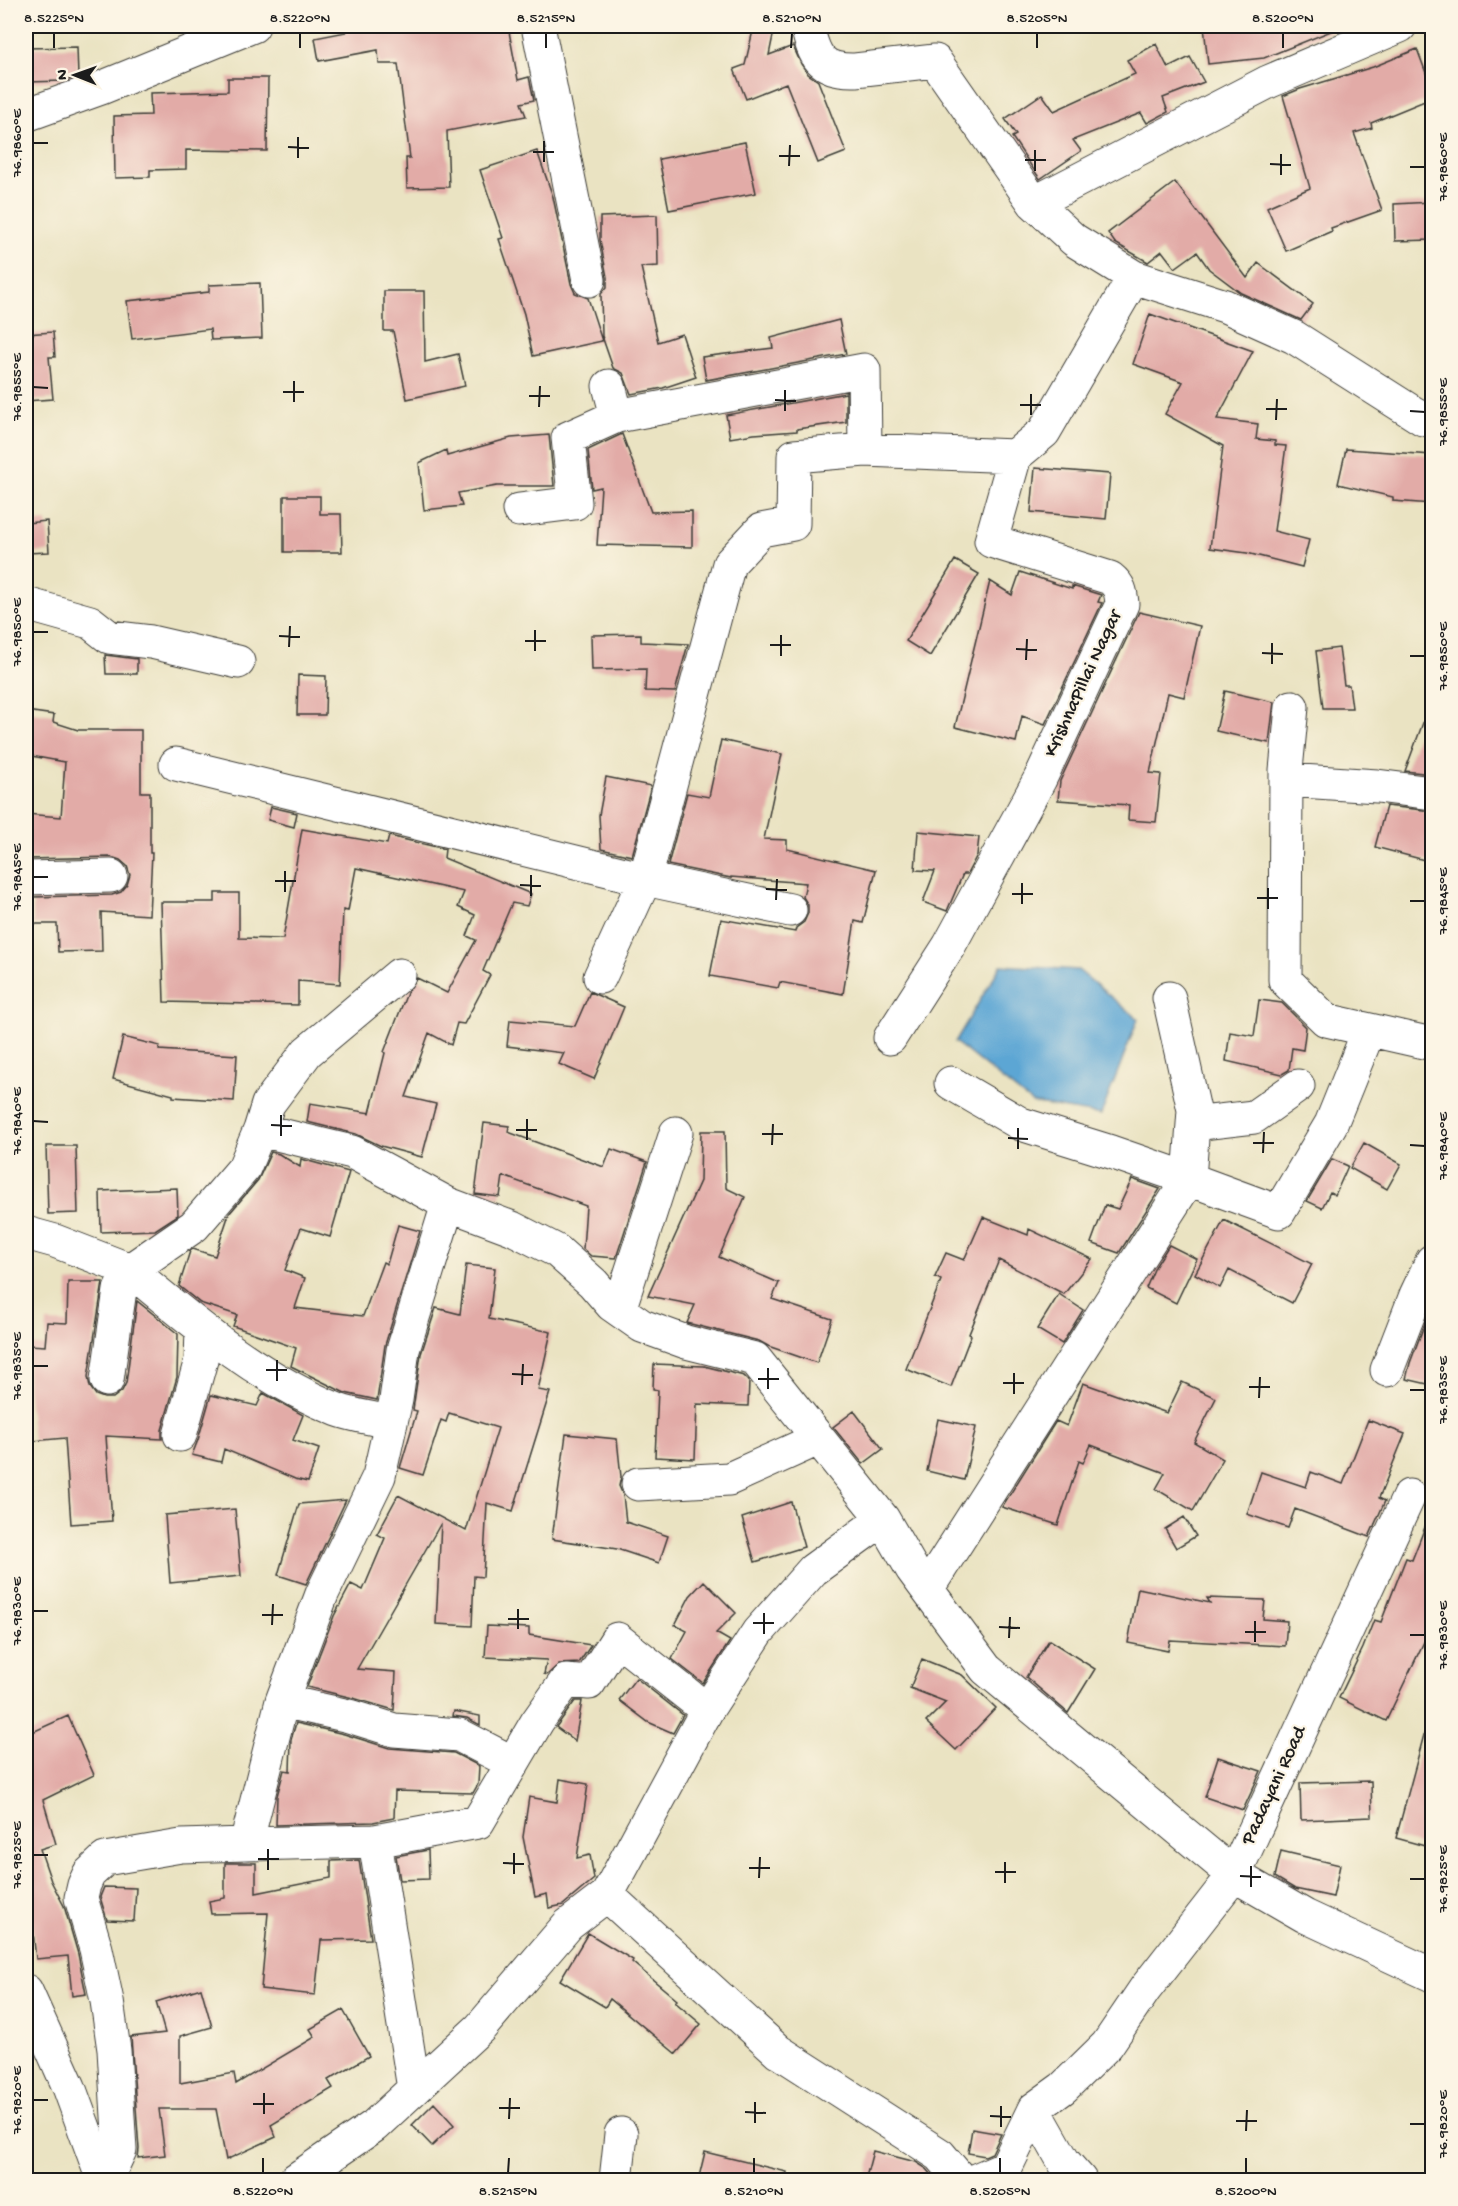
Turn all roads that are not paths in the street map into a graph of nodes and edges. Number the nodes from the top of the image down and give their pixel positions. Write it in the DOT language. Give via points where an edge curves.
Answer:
graph roads {
  1 [pos="253,26"];
  2 [pos="538,26"];
  3 [pos="807,26"];
  4 [pos="1400,26"];
  5 [pos="1337,38"];
  6 [pos="26,115"];
  7 [pos="1034,203"];
  8 [pos="1134,278"];
  9 [pos="589,280"];
  10 [pos="1432,420"];
  11 [pos="865,450"];
  12 [pos="1015,456"];
  13 [pos="519,510"];
  14 [pos="26,604"];
  15 [pos="238,662"];
  16 [pos="1292,707"];
  17 [pos="176,764"];
  18 [pos="1286,780"];
  19 [pos="1432,793"];
  20 [pos="111,876"];
  21 [pos="26,878"];
  22 [pos="645,879"];
  23 [pos="789,910"];
  24 [pos="399,975"];
  25 [pos="600,976"];
  26 [pos="1169,998"];
  27 [pos="1369,1030"];
  28 [pos="890,1038"];
  29 [pos="1432,1044"];
  30 [pos="951,1083"];
  31 [pos="1298,1086"];
  32 [pos="1193,1124"];
  33 [pos="260,1130"];
  34 [pos="676,1132"];
  35 [pos="1189,1179"];
  36 [pos="448,1204"];
  37 [pos="26,1233"];
  38 [pos="1432,1261"];
  39 [pos="130,1270"];
  40 [pos="619,1310"];
  41 [pos="202,1329"];
  42 [pos="1388,1370"];
  43 [pos="107,1380"];
  44 [pos="391,1423"];
  45 [pos="180,1435"];
  46 [pos="818,1439"];
  47 [pos="638,1484"];
  48 [pos="1409,1496"];
  49 [pos="883,1519"];
  50 [pos="927,1589"];
  51 [pos="282,1701"];
  52 [pos="707,1710"];
  53 [pos="513,1763"];
  54 [pos="375,1841"];
  55 [pos="246,1844"];
  56 [pos="1234,1875"];
  57 [pos="607,1895"];
  58 [pos="1432,1975"];
  59 [pos="26,1991"];
  60 [pos="414,2089"];
  61 [pos="1035,2109"];
  62 [pos="621,2133"];
  63 [pos="104,2181"];
  64 [pos="295,2181"];
  65 [pos="616,2181"];
  66 [pos="961,2181"];
  67 [pos="976,2181"];
  68 [pos="1080,2181"];
  1 -- 6 [label="street"];
  2 -- 9 [label="street"];
  3 -- 7 [label="street" via="813,51 830,67 855,70 935,61"];
  4 -- 5 [label="street"];
  5 -- 7 [label="street" via="1268,82"];
  7 -- 8 [label="street" via="1074,240"];
  8 -- 10 [label="street" via="1225,306 1294,338"];
  8 -- 12 [label="street" via="1044,432"];
  11 -- 12 [label="street"];
  11 -- 13 [label="street" via="864,370 613,401 568,438 575,503"];
  11 -- 22 [label="street" via="794,456 793,524 761,530 729,564"];
  12 -- 28 [label="street, KrishnaPillai Nagar" via="991,541 1110,578 1121,592 1122,604 1040,779 949,946"];
  14 -- 15 [label="street" via="90,622 109,637 151,642"];
  16 -- 18 [label="street"];
  17 -- 22 [label="street"];
  18 -- 19 [label="street"];
  18 -- 27 [label="street" via="1285,980 1326,1020"];
  20 -- 21 [label="street"];
  22 -- 23 [label="street"];
  22 -- 25 [label="street"];
  24 -- 33 [label="street" via="307,1052 268,1104"];
  26 -- 32 [label="street" via="1194,1110"];
  27 -- 29 [label="street"];
  27 -- 35 [label="street" via="1331,1124 1279,1212"];
  30 -- 35 [label="street" via="1021,1124"];
  31 -- 32 [label="street" via="1254,1117"];
  32 -- 35 [label="street"];
  33 -- 36 [label="street" via="352,1152"];
  33 -- 39 [label="street" via="244,1168 194,1226"];
  34 -- 40 [label="street"];
  35 -- 50 [label="street"];
  36 -- 40 [label="street" via="512,1228 557,1251"];
  36 -- 44 [label="street" via="403,1350"];
  37 -- 39 [label="street" via="55,1240"];
  38 -- 42 [label="street"];
  39 -- 41 [label="street"];
  39 -- 43 [label="street" via="120,1290"];
  40 -- 46 [label="street" via="642,1326 686,1342 755,1359"];
  41 -- 44 [label="street" via="281,1383 339,1410"];
  41 -- 45 [label="street" via="201,1360"];
  44 -- 51 [label="street" via="379,1476 322,1594"];
  46 -- 47 [label="street" via="729,1479"];
  46 -- 49 [label="street"];
  48 -- 56 [label="street, Padayani Road"];
  49 -- 50 [label="street"];
  49 -- 52 [label="street" via="813,1570 758,1632"];
  50 -- 56 [label="street" via="986,1669"];
  51 -- 53 [label="street" via="394,1730 459,1735"];
  51 -- 55 [label="street"];
  52 -- 53 [label="street" via="617,1639 589,1683 566,1681"];
  52 -- 57 [label="street"];
  53 -- 54 [label="street" via="478,1822"];
  54 -- 55 [label="street"];
  54 -- 60 [label="street"];
  55 -- 63 [label="street" via="182,1846 105,1859 89,1874 84,1885 81,1898 98,1960 114,2050 120,2150"];
  56 -- 58 [label="street" via="1305,1917"];
  56 -- 61 [label="street, Padayani Road" via="1145,1989 1107,2045"];
  57 -- 60 [label="street" via="568,1925 480,2028"];
  57 -- 66 [label="street" via="778,2051 940,2155"];
  59 -- 63 [label="street" via="69,2087"];
  60 -- 64 [label="street" via="374,2126"];
  61 -- 67 [label="street" via="1006,2167"];
  61 -- 68 [label="street" via="1064,2162"];
  62 -- 65 [label="street"];
}
